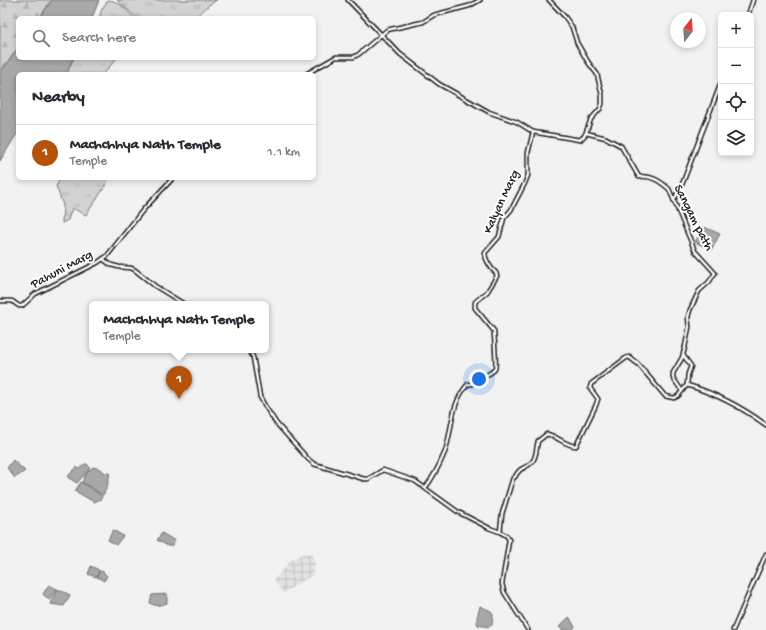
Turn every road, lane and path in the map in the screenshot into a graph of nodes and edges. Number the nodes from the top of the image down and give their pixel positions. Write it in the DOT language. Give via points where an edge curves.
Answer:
graph roads {
  1 [pos="348,0"];
  2 [pos="480,0"];
  3 [pos="549,0"];
  4 [pos="753,0"];
  5 [pos="749,12"];
  6 [pos="381,35"];
  7 [pos="310,72"];
  8 [pos="721,84"];
  9 [pos="533,132"];
  10 [pos="586,133"];
  11 [pos="172,180"];
  12 [pos="674,201"];
  13 [pos="103,259"];
  14 [pos="179,301"];
  15 [pos="0,302"];
  16 [pos="250,353"];
  17 [pos="682,355"];
  18 [pos="687,385"];
  19 [pos="682,391"];
  20 [pos="766,425"];
  21 [pos="426,488"];
  22 [pos="500,532"];
  23 [pos="766,554"];
  24 [pos="528,630"];
  25 [pos="733,630"];
  1 -- 6 [label="street"];
  2 -- 6 [label="street" via="469,6 434,15 423,22 387,30"];
  3 -- 10 [label="street" via="572,27 577,43 597,74 602,104 591,119"];
  4 -- 5 [label="street"];
  6 -- 7 [label="street" via="354,57 336,57"];
  6 -- 9 [label="street" via="405,58 439,84 495,115 517,122"];
  8 -- 12 [label="street"];
  9 -- 10 [label="street" via="578,140"];
  9 -- 21 [label="street, Kalyan Marg" via="525,183 504,218 499,237 484,252 497,276 487,292 475,302 475,308 494,331 496,366 476,383 467,385 455,403 445,452"];
  10 -- 12 [label="street, Sangam path" via="606,138 621,146 638,177 647,176 661,182 669,189"];
  11 -- 13 [label="street, Pahuni Marg" via="143,210"];
  12 -- 17 [label="street, Sangam path" via="695,251 715,273 699,291 690,310 688,333"];
  13 -- 14 [label="street" via="119,268 135,270"];
  13 -- 15 [label="street, Pahuni Marg" via="35,294 22,306 12,301"];
  16 -- 21 [label="street" via="260,397 265,406 276,423 314,464 364,479 383,470 415,481"];
  17 -- 18 [label="street" via="691,366"];
  17 -- 19 [label="street, Sangam path" via="673,373 673,378"];
  18 -- 19 [label="street"];
  18 -- 20 [label="street" via="705,390"];
  19 -- 22 [label="street" via="674,398 665,396 629,357 591,384 590,388 598,399 576,446 547,434 538,441 532,463 518,470 513,478 502,514"];
  21 -- 22 [label="street" via="458,512"];
  22 -- 24 [label="street" via="509,540 502,584 504,592"];
  23 -- 25 [label="street"];
}
